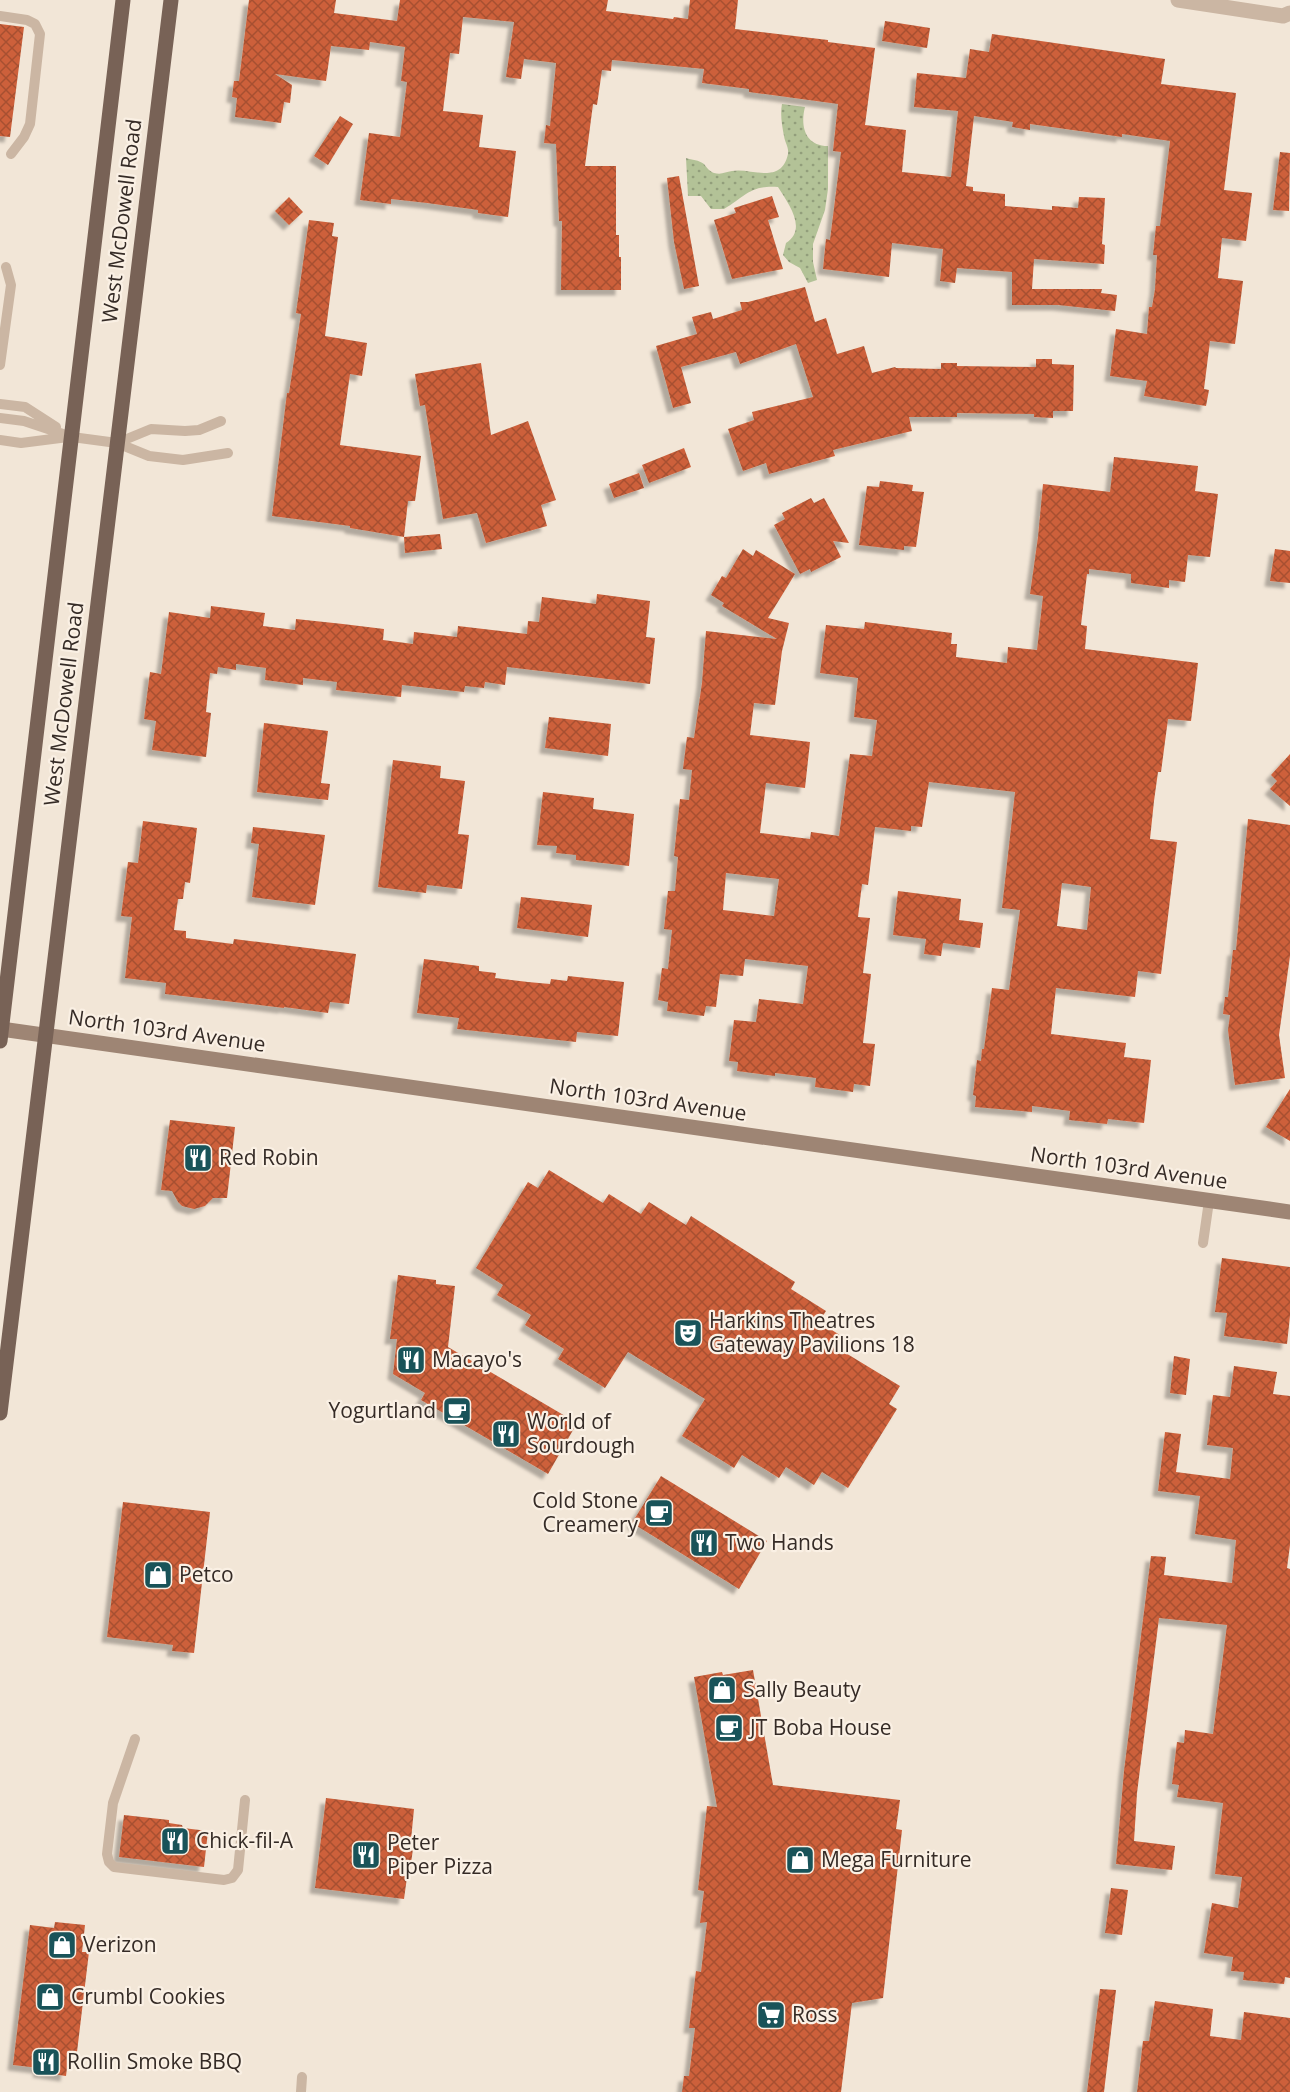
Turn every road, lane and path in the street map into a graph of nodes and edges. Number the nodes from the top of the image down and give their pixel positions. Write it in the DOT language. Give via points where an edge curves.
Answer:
graph roads {
  1 [pos="123,0"];
  2 [pos="171,0"];
  3 [pos="1178,0"];
  4 [pos="1290,14"];
  5 [pos="0,16"];
  6 [pos="11,154"];
  7 [pos="6,267"];
  8 [pos="0,365"];
  9 [pos="0,404"];
  10 [pos="0,418"];
  11 [pos="220,421"];
  12 [pos="72,437"];
  13 [pos="0,440"];
  14 [pos="117,443"];
  15 [pos="228,453"];
  16 [pos="0,1033"];
  17 [pos="44,1035"];
  18 [pos="1209,1201"];
  19 [pos="1290,1212"];
  20 [pos="1203,1243"];
  21 [pos="0,1413"];
  22 [pos="135,1739"];
  23 [pos="245,1800"];
  24 [pos="302,2077"];
  25 [pos="301,2092"];
  1 -- 12 [label="main road, West McDowell Road"];
  2 -- 14 [label="main road, West McDowell Road"];
  3 -- 4 [label="street"];
  5 -- 6 [label="lane" via="27,20 35,24 40,34 30,124"];
  7 -- 8 [label="lane" via="11,285"];
  9 -- 12 [label="lane" via="26,407"];
  10 -- 12 [label="lane" via="24,421"];
  11 -- 14 [label="lane" via="185,432 152,429"];
  12 -- 13 [label="lane"];
  12 -- 14 [label="lane"];
  12 -- 16 [label="main road, West McDowell Road"];
  14 -- 15 [label="lane" via="149,456 183,460"];
  14 -- 17 [label="main road, West McDowell Road"];
  16 -- 17 [label="street, North 103rd Avenue"];
  17 -- 18 [label="street, North 103rd Avenue"];
  17 -- 21 [label="main road, West McDowell Road"];
  18 -- 19 [label="street, North 103rd Avenue"];
  18 -- 20 [label="lane"];
  22 -- 23 [label="lane" via="113,1803 107,1854 114,1867 231,1878 238,1870"];
  24 -- 25 [label="lane"];
}
